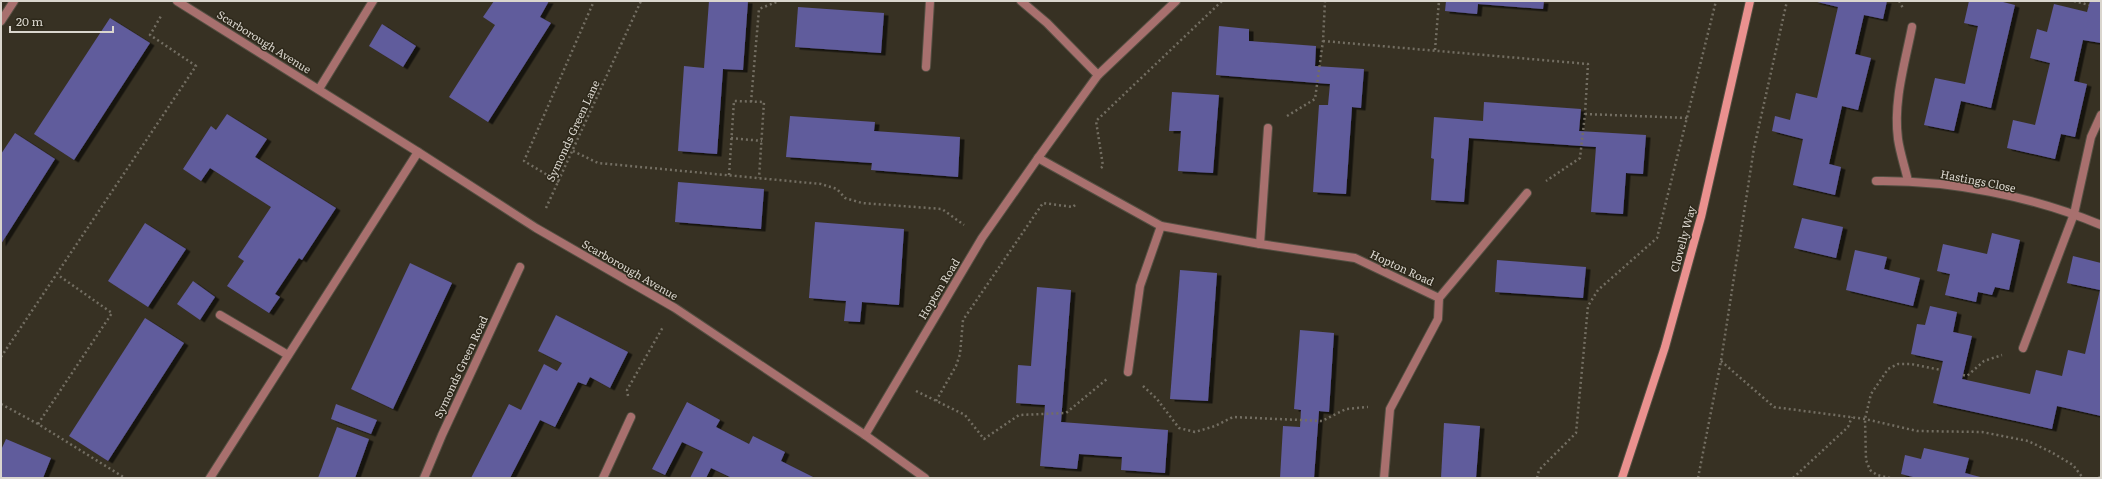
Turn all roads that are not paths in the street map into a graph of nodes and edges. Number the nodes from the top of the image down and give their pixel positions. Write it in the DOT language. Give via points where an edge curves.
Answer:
graph roads {
  1 [pos="14,1"];
  2 [pos="177,1"];
  3 [pos="373,1"];
  4 [pos="930,1"];
  5 [pos="1021,1"];
  6 [pos="1176,1"];
  7 [pos="1750,1"];
  8 [pos="1,21"];
  9 [pos="1912,27"];
  10 [pos="926,67"];
  11 [pos="1098,75"];
  12 [pos="319,89"];
  13 [pos="2101,115"];
  14 [pos="1268,128"];
  15 [pos="418,152"];
  16 [pos="1038,158"];
  17 [pos="1876,181"];
  18 [pos="1908,181"];
  19 [pos="1527,193"];
  20 [pos="2074,214"];
  21 [pos="2101,225"];
  22 [pos="1161,226"];
  23 [pos="1260,244"];
  24 [pos="520,267"];
  25 [pos="1439,298"];
  26 [pos="220,315"];
  27 [pos="2023,348"];
  28 [pos="288,355"];
  29 [pos="1128,372"];
  30 [pos="632,417"];
  31 [pos="865,435"];
  32 [pos="210,478"];
  33 [pos="424,478"];
  34 [pos="603,478"];
  35 [pos="925,478"];
  36 [pos="1384,478"];
  37 [pos="1622,478"];
  1 -- 8 [label="street"];
  2 -- 12 [label="street, Scarborough Avenue"];
  3 -- 12 [label="street"];
  4 -- 10 [label="street"];
  5 -- 11 [label="street" via="1047,23"];
  6 -- 11 [label="street, Hopton Road"];
  7 -- 37 [label="street, Clovelly Way" via="1701,217 1665,347"];
  9 -- 18 [label="street" via="1897,114 1898,139"];
  11 -- 16 [label="street, Hopton Road"];
  12 -- 15 [label="street, Scarborough Avenue"];
  13 -- 20 [label="street" via="2091,137"];
  14 -- 23 [label="street"];
  15 -- 28 [label="street"];
  15 -- 31 [label="street, Scarborough Avenue" via="536,228 674,308"];
  16 -- 22 [label="street, Hopton Road"];
  16 -- 31 [label="street, Hopton Road" via="982,238"];
  17 -- 18 [label="street, Hastings Close"];
  18 -- 20 [label="street, Hastings Close" via="2002,195"];
  19 -- 25 [label="street"];
  20 -- 21 [label="street, Hastings Close"];
  20 -- 27 [label="street"];
  22 -- 23 [label="street, Hopton Road"];
  22 -- 29 [label="street" via="1140,286"];
  23 -- 25 [label="street, Hopton Road" via="1355,258"];
  24 -- 33 [label="street, Symonds Green Road"];
  25 -- 36 [label="street, Hopton Road" via="1438,319 1390,409"];
  26 -- 28 [label="street"];
  28 -- 32 [label="street"];
  30 -- 34 [label="street"];
  31 -- 35 [label="street, Scarborough Avenue"];
}
